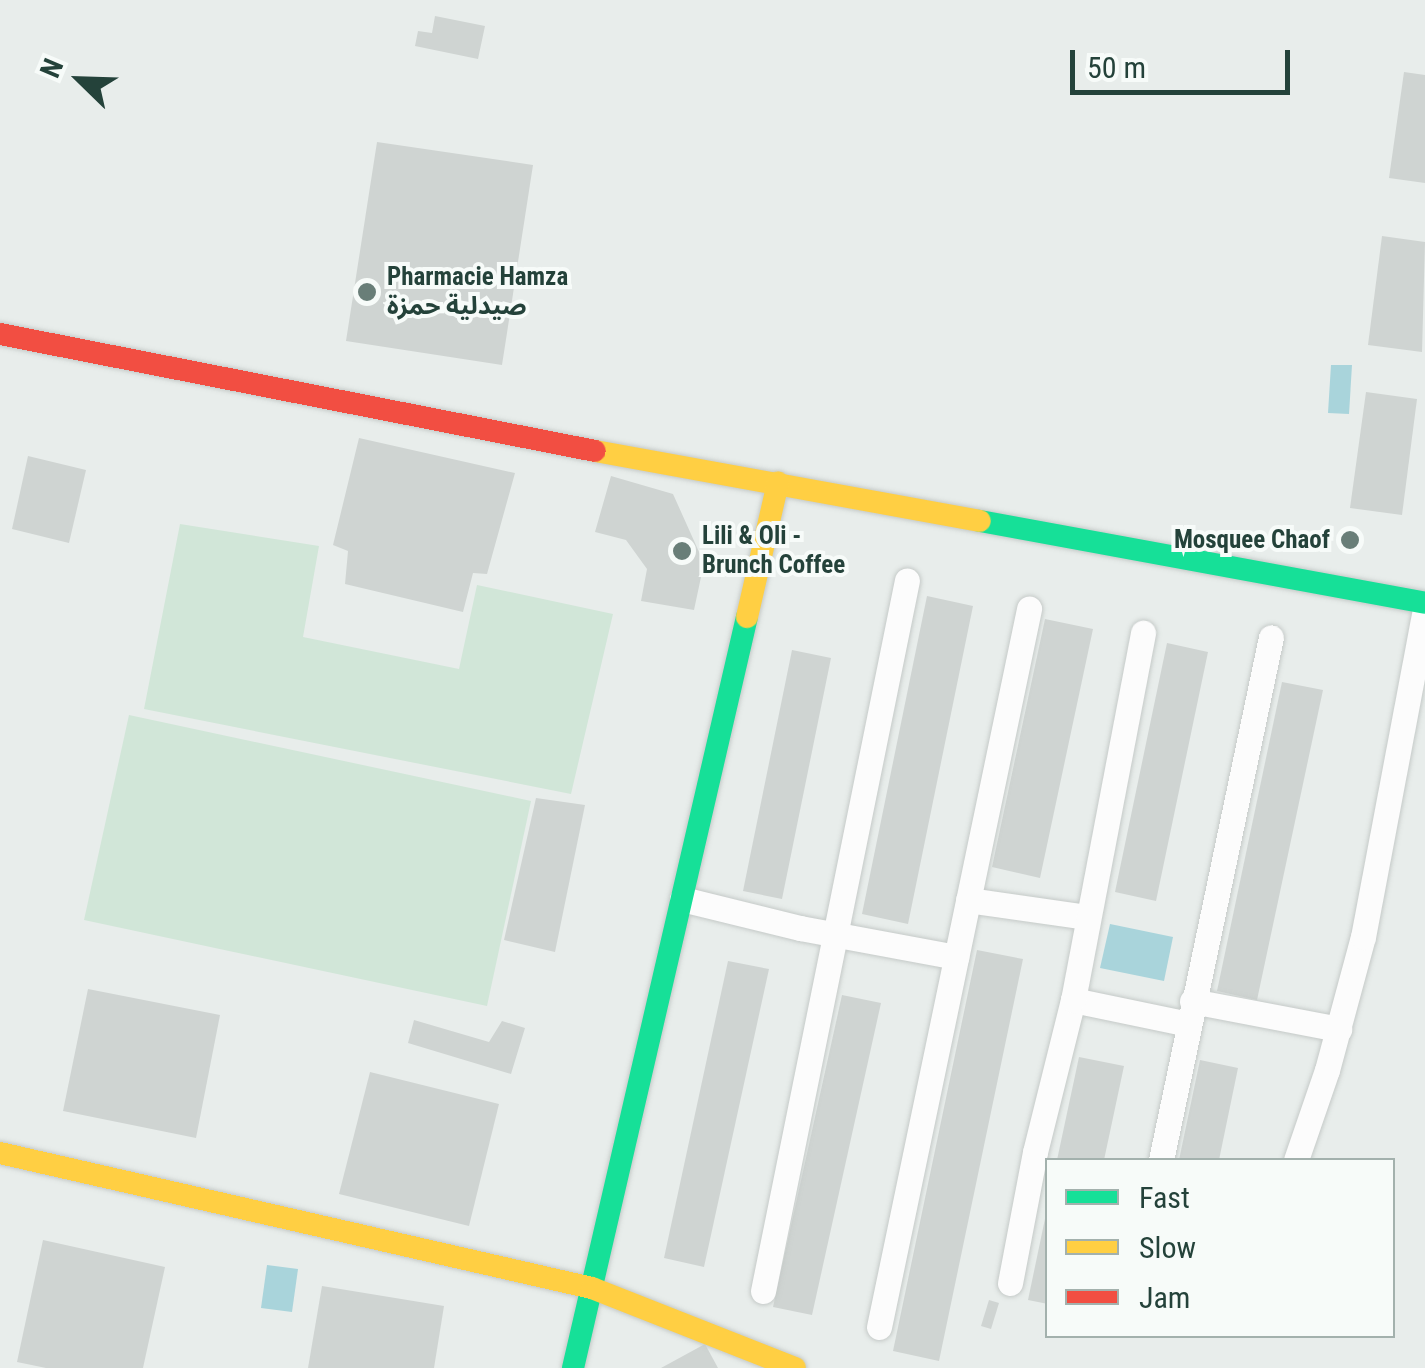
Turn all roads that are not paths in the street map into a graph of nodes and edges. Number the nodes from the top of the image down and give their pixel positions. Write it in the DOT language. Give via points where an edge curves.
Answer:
graph roads {
  1 [pos="0,334"];
  2 [pos="778,484"];
  3 [pos="908,580"];
  4 [pos="1425,606"];
  5 [pos="1029,609"];
  6 [pos="1143,632"];
  7 [pos="1271,637"];
  8 [pos="682,899"];
  9 [pos="968,900"];
  10 [pos="1088,917"];
  11 [pos="835,934"];
  12 [pos="956,958"];
  13 [pos="1072,1000"];
  14 [pos="1190,1012"];
  15 [pos="1339,1029"];
  16 [pos="0,1153"];
  17 [pos="1161,1158"];
  18 [pos="1297,1158"];
  19 [pos="1010,1283"];
  20 [pos="592,1288"];
  21 [pos="763,1291"];
  22 [pos="878,1326"];
  23 [pos="574,1368"];
  24 [pos="795,1368"];
  1 -- 2 [label="street"];
  2 -- 4 [label="street"];
  2 -- 8 [label="street"];
  3 -- 11 [label="street"];
  4 -- 15 [label="street" via="1363,937"];
  5 -- 9 [label="street"];
  6 -- 10 [label="street"];
  7 -- 14 [label="street"];
  8 -- 11 [label="street"];
  8 -- 20 [label="street"];
  9 -- 10 [label="street"];
  9 -- 12 [label="street"];
  10 -- 13 [label="street"];
  11 -- 12 [label="street"];
  11 -- 21 [label="street"];
  12 -- 22 [label="street"];
  13 -- 14 [label="street"];
  13 -- 19 [label="street"];
  14 -- 15 [label="street"];
  14 -- 17 [label="street"];
  15 -- 18 [label="street"];
  16 -- 20 [label="street"];
  20 -- 23 [label="street"];
  20 -- 24 [label="street"];
}
